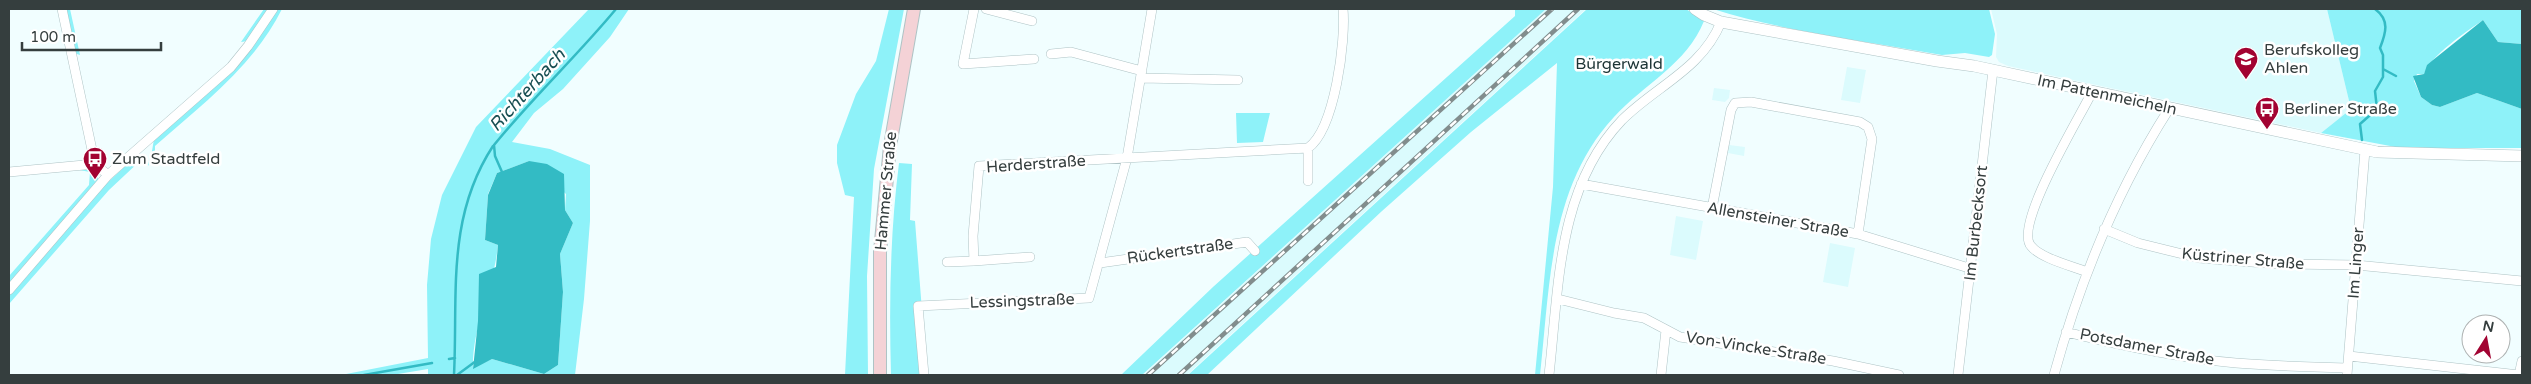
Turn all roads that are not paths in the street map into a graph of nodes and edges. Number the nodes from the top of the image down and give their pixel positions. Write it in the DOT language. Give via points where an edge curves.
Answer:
graph roads {
  1 [pos="62,9"];
  2 [pos="273,9"];
  3 [pos="914,9"];
  4 [pos="974,9"];
  5 [pos="986,9"];
  6 [pos="1152,9"];
  7 [pos="1343,9"];
  8 [pos="1696,9"];
  9 [pos="1032,21"];
  10 [pos="1721,22"];
  11 [pos="1051,54"];
  12 [pos="1034,59"];
  13 [pos="1993,70"];
  14 [pos="1142,74"];
  15 [pos="1238,80"];
  16 [pos="2092,92"];
  17 [pos="2169,109"];
  18 [pos="1308,148"];
  19 [pos="2365,150"];
  20 [pos="2522,156"];
  21 [pos="1127,158"];
  22 [pos="95,164"];
  23 [pos="9,172"];
  24 [pos="108,175"];
  25 [pos="1308,181"];
  26 [pos="1581,184"];
  27 [pos="1712,208"];
  28 [pos="2104,229"];
  29 [pos="1858,234"];
  30 [pos="1255,251"];
  31 [pos="1030,257"];
  32 [pos="974,261"];
  33 [pos="947,262"];
  34 [pos="1100,262"];
  35 [pos="2356,264"];
  36 [pos="1972,269"];
  37 [pos="2087,272"];
  38 [pos="2522,281"];
  39 [pos="9,290"];
  40 [pos="1558,298"];
  41 [pos="1666,330"];
  42 [pos="2066,332"];
  43 [pos="2349,356"];
  44 [pos="2522,361"];
  45 [pos="2347,372"];
  46 [pos="880,375"];
  47 [pos="924,375"];
  48 [pos="1549,375"];
  49 [pos="1661,375"];
  50 [pos="1899,375"];
  51 [pos="1958,375"];
  52 [pos="2054,375"];
  53 [pos="2519,375"];
  1 -- 22 [label="street"];
  2 -- 24 [label="street" via="231,67"];
  3 -- 46 [label="main road, Hammer Straße" via="890,146 880,252"];
  4 -- 12 [label="street" via="963,64"];
  5 -- 9 [label="street"];
  6 -- 14 [label="street, Lessingstraße"];
  7 -- 18 [label="street" via="1343,47 1334,91 1317,140"];
  8 -- 10 [label="street, Im Pattenmeicheln"];
  10 -- 13 [label="street, Im Pattenmeicheln"];
  10 -- 26 [label="street" via="1714,39 1700,57 1613,131 1597,152"];
  11 -- 14 [label="street" via="1071,52"];
  13 -- 16 [label="street, Im Pattenmeicheln"];
  13 -- 36 [label="street, Im Burbecksort"];
  14 -- 15 [label="street"];
  14 -- 21 [label="street, Lessingstraße"];
  16 -- 17 [label="street, Im Pattenmeicheln"];
  16 -- 37 [label="street" via="2042,189 2026,236 2030,246 2038,252"];
  17 -- 19 [label="street, Im Pattenmeicheln"];
  17 -- 28 [label="street" via="2124,186"];
  18 -- 21 [label="street"];
  18 -- 25 [label="street"];
  19 -- 20 [label="street, Im Pattenmeicheln" via="2401,155"];
  19 -- 35 [label="street, Im Linger"];
  21 -- 32 [label="street, Herderstraße" via="980,166 973,236"];
  21 -- 34 [label="street, Lessingstraße"];
  22 -- 23 [label="street"];
  22 -- 24 [label="street"];
  24 -- 39 [label="street"];
  26 -- 27 [label="street, Allensteiner Straße"];
  26 -- 40 [label="street" via="1568,223"];
  27 -- 29 [label="street, Allensteiner Straße"];
  27 -- 29 [label="street" via="1731,110 1735,103 1751,102 1860,122 1868,127 1872,139"];
  28 -- 35 [label="street, Küstriner Straße" via="2138,243 2199,258 2278,264"];
  28 -- 37 [label="street"];
  29 -- 36 [label="street, Allensteiner Straße"];
  30 -- 34 [label="street, Rückertstraße" via="1247,242"];
  31 -- 32 [label="street"];
  32 -- 33 [label="street"];
  34 -- 47 [label="street, Lessingstraße" via="1089,298 918,306"];
  35 -- 38 [label="street, Küstriner Straße"];
  35 -- 43 [label="street, Im Linger"];
  36 -- 51 [label="street, Im Burbecksort"];
  37 -- 42 [label="street"];
  40 -- 41 [label="street, Von-Vincke-Straße" via="1644,318"];
  40 -- 48 [label="street"];
  41 -- 49 [label="street"];
  41 -- 50 [label="street, Von-Vincke-Straße" via="1680,337 1834,361"];
  42 -- 45 [label="street, Potsdamer Straße" via="2125,346 2212,360"];
  42 -- 52 [label="street"];
  43 -- 45 [label="street, Im Linger"];
  43 -- 53 [label="street"];
  44 -- 53 [label="street"];
}
